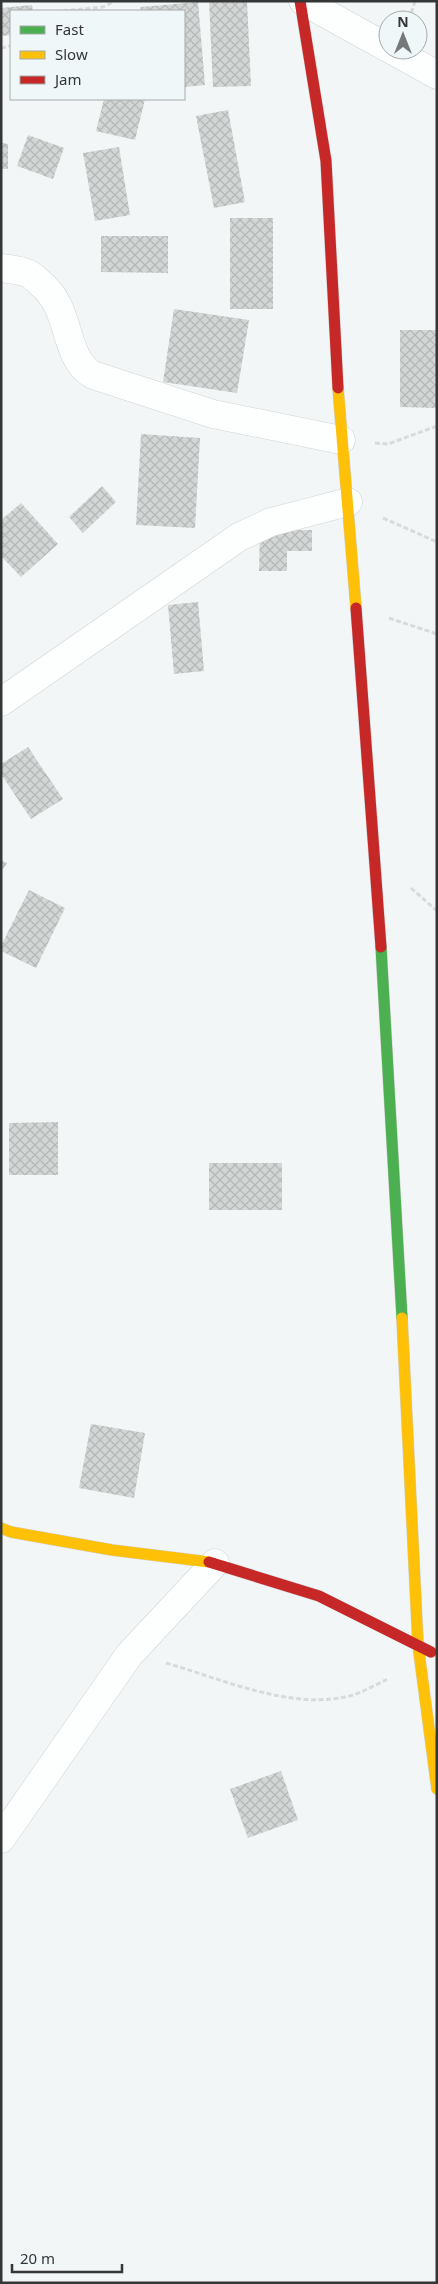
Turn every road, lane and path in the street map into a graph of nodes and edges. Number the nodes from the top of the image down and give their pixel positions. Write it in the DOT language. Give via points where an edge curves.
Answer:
graph roads {
  1 [pos="115,1"];
  2 [pos="301,1"];
  3 [pos="74,10"];
  4 [pos="378,43"];
  5 [pos="410,60"];
  6 [pos="437,75"];
  7 [pos="1,268"];
  8 [pos="437,426"];
  9 [pos="341,440"];
  10 [pos="348,502"];
  11 [pos="437,542"];
  12 [pos="356,606"];
  13 [pos="437,634"];
  14 [pos="1,702"];
  15 [pos="1,1528"];
  16 [pos="215,1563"];
  17 [pos="418,1645"];
  18 [pos="129,1655"];
  19 [pos="437,1655"];
  20 [pos="420,1665"];
  21 [pos="437,1789"];
  22 [pos="1,1839"];
  1 -- 3 [label="path" via="103,7"];
  2 -- 4 [label="street"];
  2 -- 9 [label="street" via="326,161"];
  5 -- 6 [label="street"];
  7 -- 9 [label="street" via="27,272 49,290 59,304 76,356 84,370 93,375 213,414"];
  8 -- 9 [label="path" via="388,444"];
  9 -- 10 [label="street"];
  10 -- 11 [label="path"];
  10 -- 12 [label="street"];
  10 -- 14 [label="street" via="271,522 238,537"];
  12 -- 13 [label="path"];
  12 -- 17 [label="street" via="398,1230"];
  15 -- 16 [label="street" via="112,1550"];
  16 -- 17 [label="street" via="318,1596"];
  16 -- 18 [label="street"];
  17 -- 19 [label="street"];
  17 -- 20 [label="street"];
  18 -- 20 [label="path" via="160,1661 278,1697 330,1699 353,1695"];
  18 -- 22 [label="street"];
  20 -- 21 [label="street"];
}
